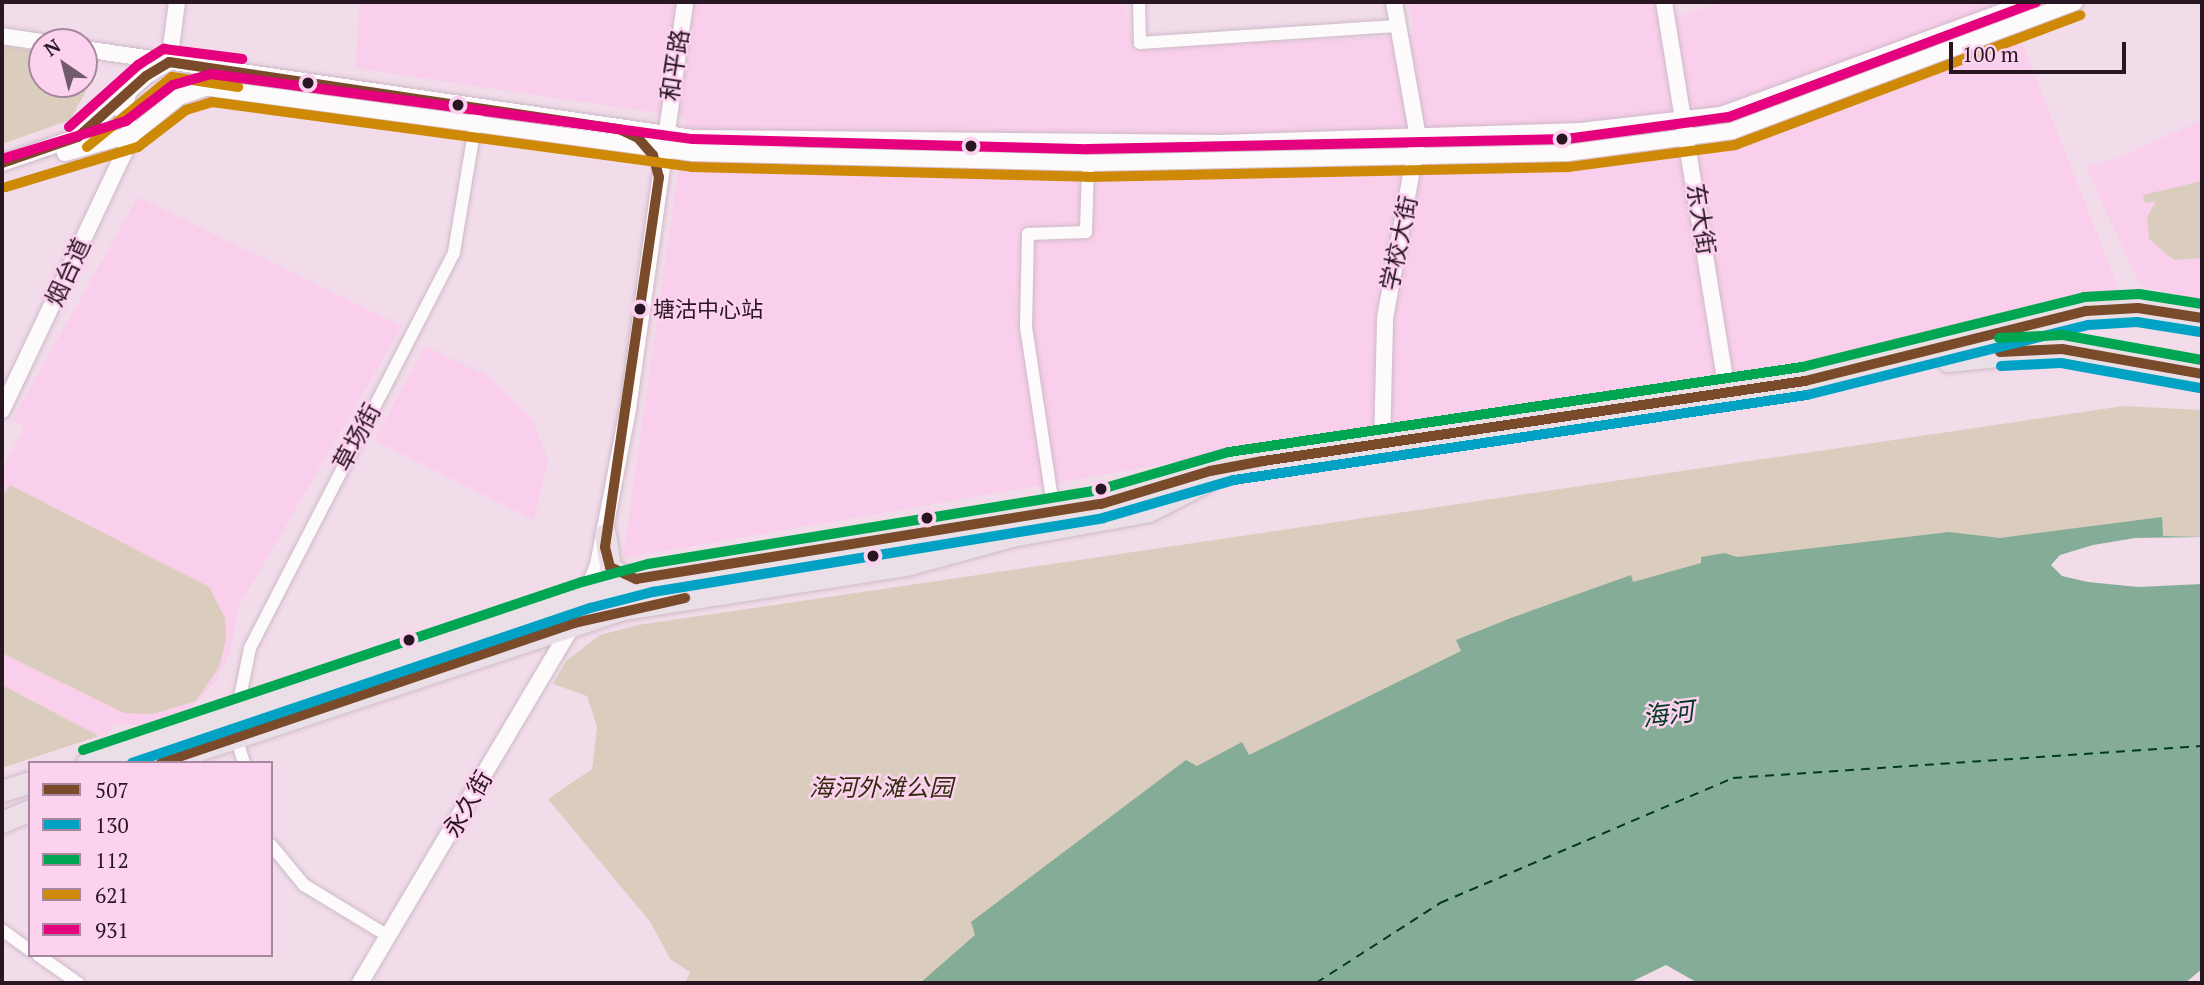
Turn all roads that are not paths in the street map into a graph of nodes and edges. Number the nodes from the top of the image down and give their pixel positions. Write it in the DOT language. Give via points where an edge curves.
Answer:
graph roads {
  1 [pos="177,2"];
  2 [pos="685,2"];
  3 [pos="1139,2"];
  4 [pos="1394,2"];
  5 [pos="1664,2"];
  6 [pos="2029,2"];
  7 [pos="2075,2"];
  8 [pos="1399,26"];
  9 [pos="2,36"];
  10 [pos="28,40"];
  11 [pos="98,51"];
  12 [pos="169,62"];
  13 [pos="173,83"];
  14 [pos="211,88"];
  15 [pos="130,91"];
  16 [pos="477,116"];
  17 [pos="154,117"];
  18 [pos="1685,121"];
  19 [pos="133,134"];
  20 [pos="1418,137"];
  21 [pos="1688,140"];
  22 [pos="659,145"];
  23 [pos="1416,159"];
  24 [pos="2,163"];
  25 [pos="1088,163"];
  26 [pos="2,174"];
  27 [pos="2202,317"];
  28 [pos="2202,374"];
  29 [pos="1728,395"];
  30 [pos="2,410"];
  31 [pos="1382,445"];
  32 [pos="1054,512"];
  33 [pos="605,534"];
  34 [pos="650,578"];
  35 [pos="586,594"];
  36 [pos="574,623"];
  37 [pos="237,712"];
  38 [pos="236,737"];
  39 [pos="93,761"];
  40 [pos="166,761"];
  41 [pos="243,761"];
  42 [pos="28,781"];
  43 [pos="28,782"];
  44 [pos="2,785"];
  45 [pos="2,791"];
  46 [pos="28,809"];
  47 [pos="28,809"];
  48 [pos="2,816"];
  49 [pos="2,822"];
  50 [pos="273,847"];
  51 [pos="2,930"];
  52 [pos="388,936"];
  53 [pos="28,949"];
  54 [pos="41,957"];
  55 [pos="78,983"];
  56 [pos="360,983"];
  1 -- 12 [label="street"];
  2 -- 22 [label="street, 和平路"];
  3 -- 8 [label="street" via="1140,43"];
  4 -- 8 [label="street, 学校大街"];
  5 -- 18 [label="street, 东大街"];
  6 -- 18 [label="street" via="1721,115"];
  7 -- 21 [label="street" via="1732,131"];
  8 -- 20 [label="street, 学校大街"];
  9 -- 10 [label="street"];
  11 -- 12 [label="street"];
  12 -- 13 [label="street"];
  12 -- 15 [label="street"];
  12 -- 16 [label="street"];
  13 -- 14 [label="street"];
  13 -- 17 [label="street" via="167,101"];
  14 -- 16 [label="street"];
  14 -- 17 [label="street" via="179,97"];
  15 -- 19 [label="street" via="123,112"];
  15 -- 24 [label="street" via="78,137"];
  16 -- 22 [label="street"];
  16 -- 22 [label="street" via="619,129"];
  16 -- 37 [label="street, 草场街" via="453,252 258,629"];
  17 -- 19 [label="street"];
  18 -- 20 [label="street" via="1580,131"];
  18 -- 21 [label="street, 东大街"];
  19 -- 26 [label="street"];
  19 -- 30 [label="street, 烟台道"];
  20 -- 22 [label="street" via="1089,145"];
  20 -- 23 [label="street, 学校大街"];
  21 -- 23 [label="street" via="1567,153"];
  21 -- 29 [label="street, 东大街"];
  22 -- 25 [label="street"];
  22 -- 33 [label="street" via="659,177 628,409"];
  23 -- 25 [label="street"];
  23 -- 31 [label="street, 学校大街" via="1385,318"];
  25 -- 32 [label="street" via="1086,232 1028,234 1026,327"];
  27 -- 29 [label="main road" via="2138,308 2086,311 1920,355"];
  28 -- 36 [label="main road" via="2062,349 1976,356 1729,401 1237,473 1205,482 1149,511 1012,536 910,564 649,603"];
  29 -- 31 [label="main road"];
  31 -- 32 [label="main road" via="1210,471 1132,497"];
  32 -- 34 [label="main road"];
  33 -- 34 [label="main road" via="606,559 613,570 628,578"];
  33 -- 35 [label="street"];
  34 -- 35 [label="main road"];
  35 -- 36 [label="street"];
  35 -- 37 [label="main road"];
  36 -- 38 [label="main road"];
  36 -- 52 [label="street, 永久街"];
  37 -- 38 [label="street, 草场街"];
  37 -- 39 [label="main road"];
  38 -- 40 [label="main road"];
  38 -- 41 [label="street, 草场街"];
  42 -- 44 [label="main road"];
  43 -- 45 [label="main road"];
  46 -- 48 [label="main road"];
  47 -- 49 [label="main road"];
  50 -- 52 [label="street" via="304,885"];
  51 -- 53 [label="street"];
  52 -- 56 [label="street, 永久街"];
  54 -- 55 [label="street"];
}
